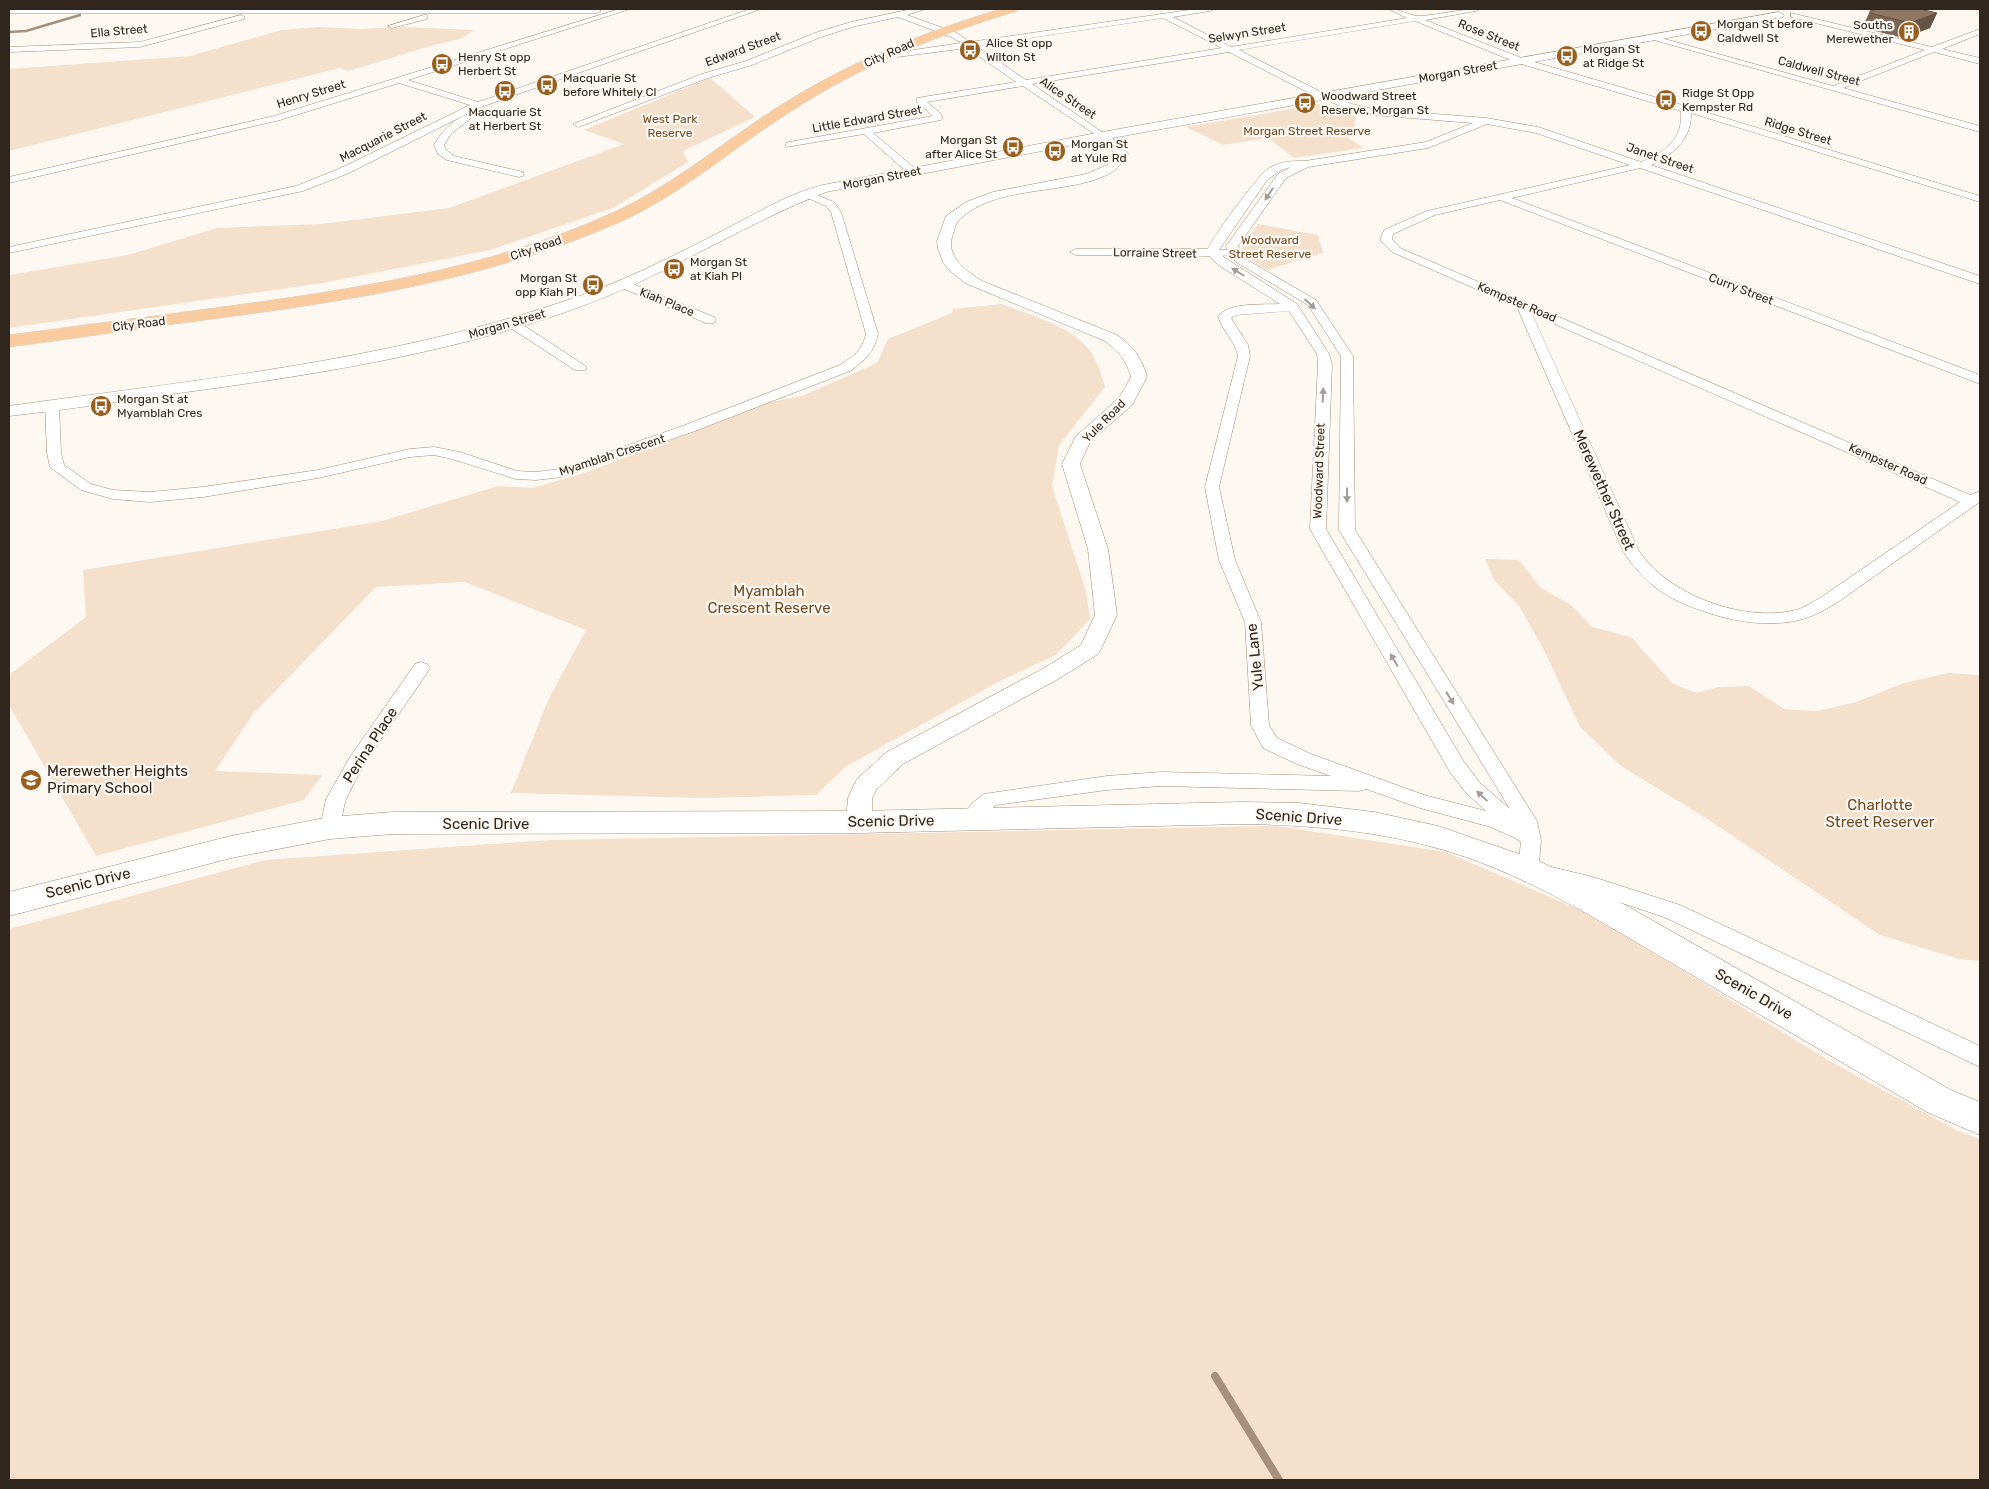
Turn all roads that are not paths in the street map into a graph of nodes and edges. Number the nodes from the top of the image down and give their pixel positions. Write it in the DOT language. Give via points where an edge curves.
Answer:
graph roads {
  1 [pos="626,9"];
  2 [pos="757,9"];
  3 [pos="885,9"];
  4 [pos="921,9"];
  5 [pos="1012,9"];
  6 [pos="1210,9"];
  7 [pos="1392,9"];
  8 [pos="1476,9"];
  9 [pos="260,10"];
  10 [pos="445,10"];
  11 [pos="616,10"];
  12 [pos="9,11"];
  13 [pos="1774,11"];
  14 [pos="1793,12"];
  15 [pos="899,14"];
  16 [pos="1165,16"];
  17 [pos="1416,18"];
  18 [pos="392,26"];
  19 [pos="944,31"];
  20 [pos="1980,31"];
  21 [pos="1651,38"];
  22 [pos="968,45"];
  23 [pos="1230,48"];
  24 [pos="1934,49"];
  25 [pos="9,50"];
  26 [pos="900,55"];
  27 [pos="1521,61"];
  28 [pos="1980,61"];
  29 [pos="400,80"];
  30 [pos="1022,82"];
  31 [pos="1835,88"];
  32 [pos="1324,96"];
  33 [pos="478,105"];
  34 [pos="1686,109"];
  35 [pos="1486,121"];
  36 [pos="578,124"];
  37 [pos="1980,129"];
  38 [pos="867,132"];
  39 [pos="1102,136"];
  40 [pos="789,145"];
  41 [pos="1305,164"];
  42 [pos="1641,165"];
  43 [pos="913,172"];
  44 [pos="519,174"];
  45 [pos="9,180"];
  46 [pos="807,194"];
  47 [pos="1501,197"];
  48 [pos="1980,199"];
  49 [pos="9,250"];
  50 [pos="1076,252"];
  51 [pos="1234,253"];
  52 [pos="1214,254"];
  53 [pos="1980,280"];
  54 [pos="623,284"];
  55 [pos="1521,303"];
  56 [pos="1293,307"];
  57 [pos="710,320"];
  58 [pos="513,324"];
  59 [pos="9,340"];
  60 [pos="580,367"];
  61 [pos="1980,380"];
  62 [pos="52,405"];
  63 [pos="9,411"];
  64 [pos="1976,498"];
  65 [pos="421,668"];
  66 [pos="1371,783"];
  67 [pos="973,819"];
  68 [pos="859,822"];
  69 [pos="330,828"];
  70 [pos="1530,854"];
  71 [pos="9,904"];
  72 [pos="1980,1057"];
  73 [pos="1980,1119"];
  1 -- 11 [label="street, Henry Street"];
  2 -- 33 [label="street, Macquarie Street"];
  3 -- 15 [label="street"];
  4 -- 15 [label="street, Edward Street"];
  5 -- 19 [label="highway, City Road"];
  6 -- 16 [label="street"];
  7 -- 17 [label="street, Rose Street"];
  8 -- 17 [label="street, Selwyn Street"];
  9 -- 10 [label="street"];
  9 -- 12 [label="street"];
  9 -- 25 [label="street, Ella Street" via="140,44"];
  10 -- 11 [label="street"];
  10 -- 18 [label="street"];
  11 -- 29 [label="street, Henry Street"];
  13 -- 14 [label="street, Morgan Street"];
  13 -- 21 [label="street, Morgan Street"];
  14 -- 24 [label="street"];
  15 -- 19 [label="street"];
  15 -- 36 [label="street, Edward Street" via="818,35"];
  16 -- 22 [label="street"];
  16 -- 23 [label="street, Janet Street"];
  17 -- 23 [label="street, Selwyn Street"];
  17 -- 27 [label="street, Rose Street"];
  19 -- 22 [label="street, Alice Street"];
  19 -- 59 [label="highway, City Road" via="890,51 806,96 649,201 548,244 465,270 357,293"];
  20 -- 24 [label="street"];
  21 -- 27 [label="street, Morgan Street"];
  21 -- 31 [label="street, Caldwell Street"];
  22 -- 26 [label="street"];
  22 -- 30 [label="street, Alice Street"];
  23 -- 30 [label="street, Selwyn Street"];
  23 -- 32 [label="street, Janet Street"];
  24 -- 28 [label="street"];
  24 -- 31 [label="street"];
  27 -- 32 [label="street, Morgan Street"];
  27 -- 34 [label="street, Ridge Street"];
  29 -- 33 [label="street"];
  29 -- 45 [label="street, Henry Street" via="276,118"];
  30 -- 38 [label="street, Little Edward Street" via="920,100 938,118"];
  30 -- 39 [label="street, Alice Street"];
  31 -- 37 [label="street, Caldwell Street"];
  32 -- 35 [label="street, Janet Street" via="1372,112"];
  32 -- 39 [label="street, Morgan Street"];
  33 -- 44 [label="street" via="442,139 439,146 442,152 458,160"];
  33 -- 49 [label="street, Macquarie Street" via="340,173 299,189"];
  34 -- 42 [label="street, Kempster Road" via="1686,127 1679,142 1655,160"];
  34 -- 48 [label="street, Ridge Street"];
  35 -- 41 [label="street" via="1428,145"];
  35 -- 42 [label="street, Janet Street" via="1538,130"];
  38 -- 40 [label="street, Little Edward Street"];
  38 -- 43 [label="street"];
  39 -- 43 [label="street, Morgan Street"];
  39 -- 68 [label="street, Yule Road" via="1122,154 1121,161 1113,168 978,202 952,218 944,235 944,246 948,258 961,275 1111,338 1126,347 1134,361 1139,377 1126,401 1082,440 1071,464 1098,549 1106,614 1090,649 895,758 866,785 860,798"];
  41 -- 51 [label="street, one-way" via="1282,176 1232,246"];
  41 -- 52 [label="street" via="1272,169 1213,248"];
  42 -- 47 [label="street, Kempster Road"];
  42 -- 53 [label="street, Janet Street"];
  43 -- 46 [label="street, Morgan Street"];
  46 -- 54 [label="street, Morgan Street"];
  46 -- 62 [label="street, Myamblah Crescent" via="830,204 836,212 872,334 863,355 845,368 808,384 562,473 516,475 455,454 410,453 318,474 203,492 150,497 113,494 86,487 57,467"];
  47 -- 55 [label="street, Kempster Road" via="1431,213 1388,232 1386,240 1396,250"];
  47 -- 61 [label="street, Curry Street"];
  50 -- 52 [label="street, Lorraine Street"];
  51 -- 52 [label="street, Lorraine Street"];
  51 -- 70 [label="street, Woodward Street, one-way" via="1240,260 1312,303 1347,356 1346,530 1527,821"];
  56 -- 52 [label="street, Woodward Street, one-way" via="1221,262"];
  54 -- 57 [label="street, Kiah Place"];
  54 -- 58 [label="street, Morgan Street"];
  55 -- 64 [label="street, Kempster Road"];
  55 -- 64 [label="street, Merewether Street" via="1631,551 1644,570 1681,597 1718,610 1751,616 1778,618 1800,614 1826,602"];
  56 -- 66 [label="street, Yule Lane" via="1234,311 1224,316 1244,349 1244,356 1212,488 1227,560 1253,622 1260,725 1270,743"];
  70 -- 56 [label="street, Woodward Street, one-way" via="1458,767 1318,529 1323,354"];
  58 -- 60 [label="street"];
  58 -- 62 [label="street, Morgan Street" via="388,355 320,367"];
  62 -- 63 [label="street, Morgan Street"];
  65 -- 69 [label="street, Perina Place" via="359,757 336,799"];
  66 -- 67 [label="street" via="1161,779 1106,783 991,799 978,809"];
  66 -- 70 [label="street, Yule Lane" via="1420,801 1498,821"];
  67 -- 68 [label="main road, Scenic Drive"];
  67 -- 70 [label="main road, Scenic Drive" via="1299,814 1374,824"];
  68 -- 69 [label="main road, Scenic Drive" via="393,823"];
  69 -- 71 [label="main road, Scenic Drive" via="231,847"];
  70 -- 72 [label="street, Scenic Drive" via="1593,885 1672,911"];
  70 -- 73 [label="main road, Scenic Drive" via="1616,915 1939,1100"];
}
